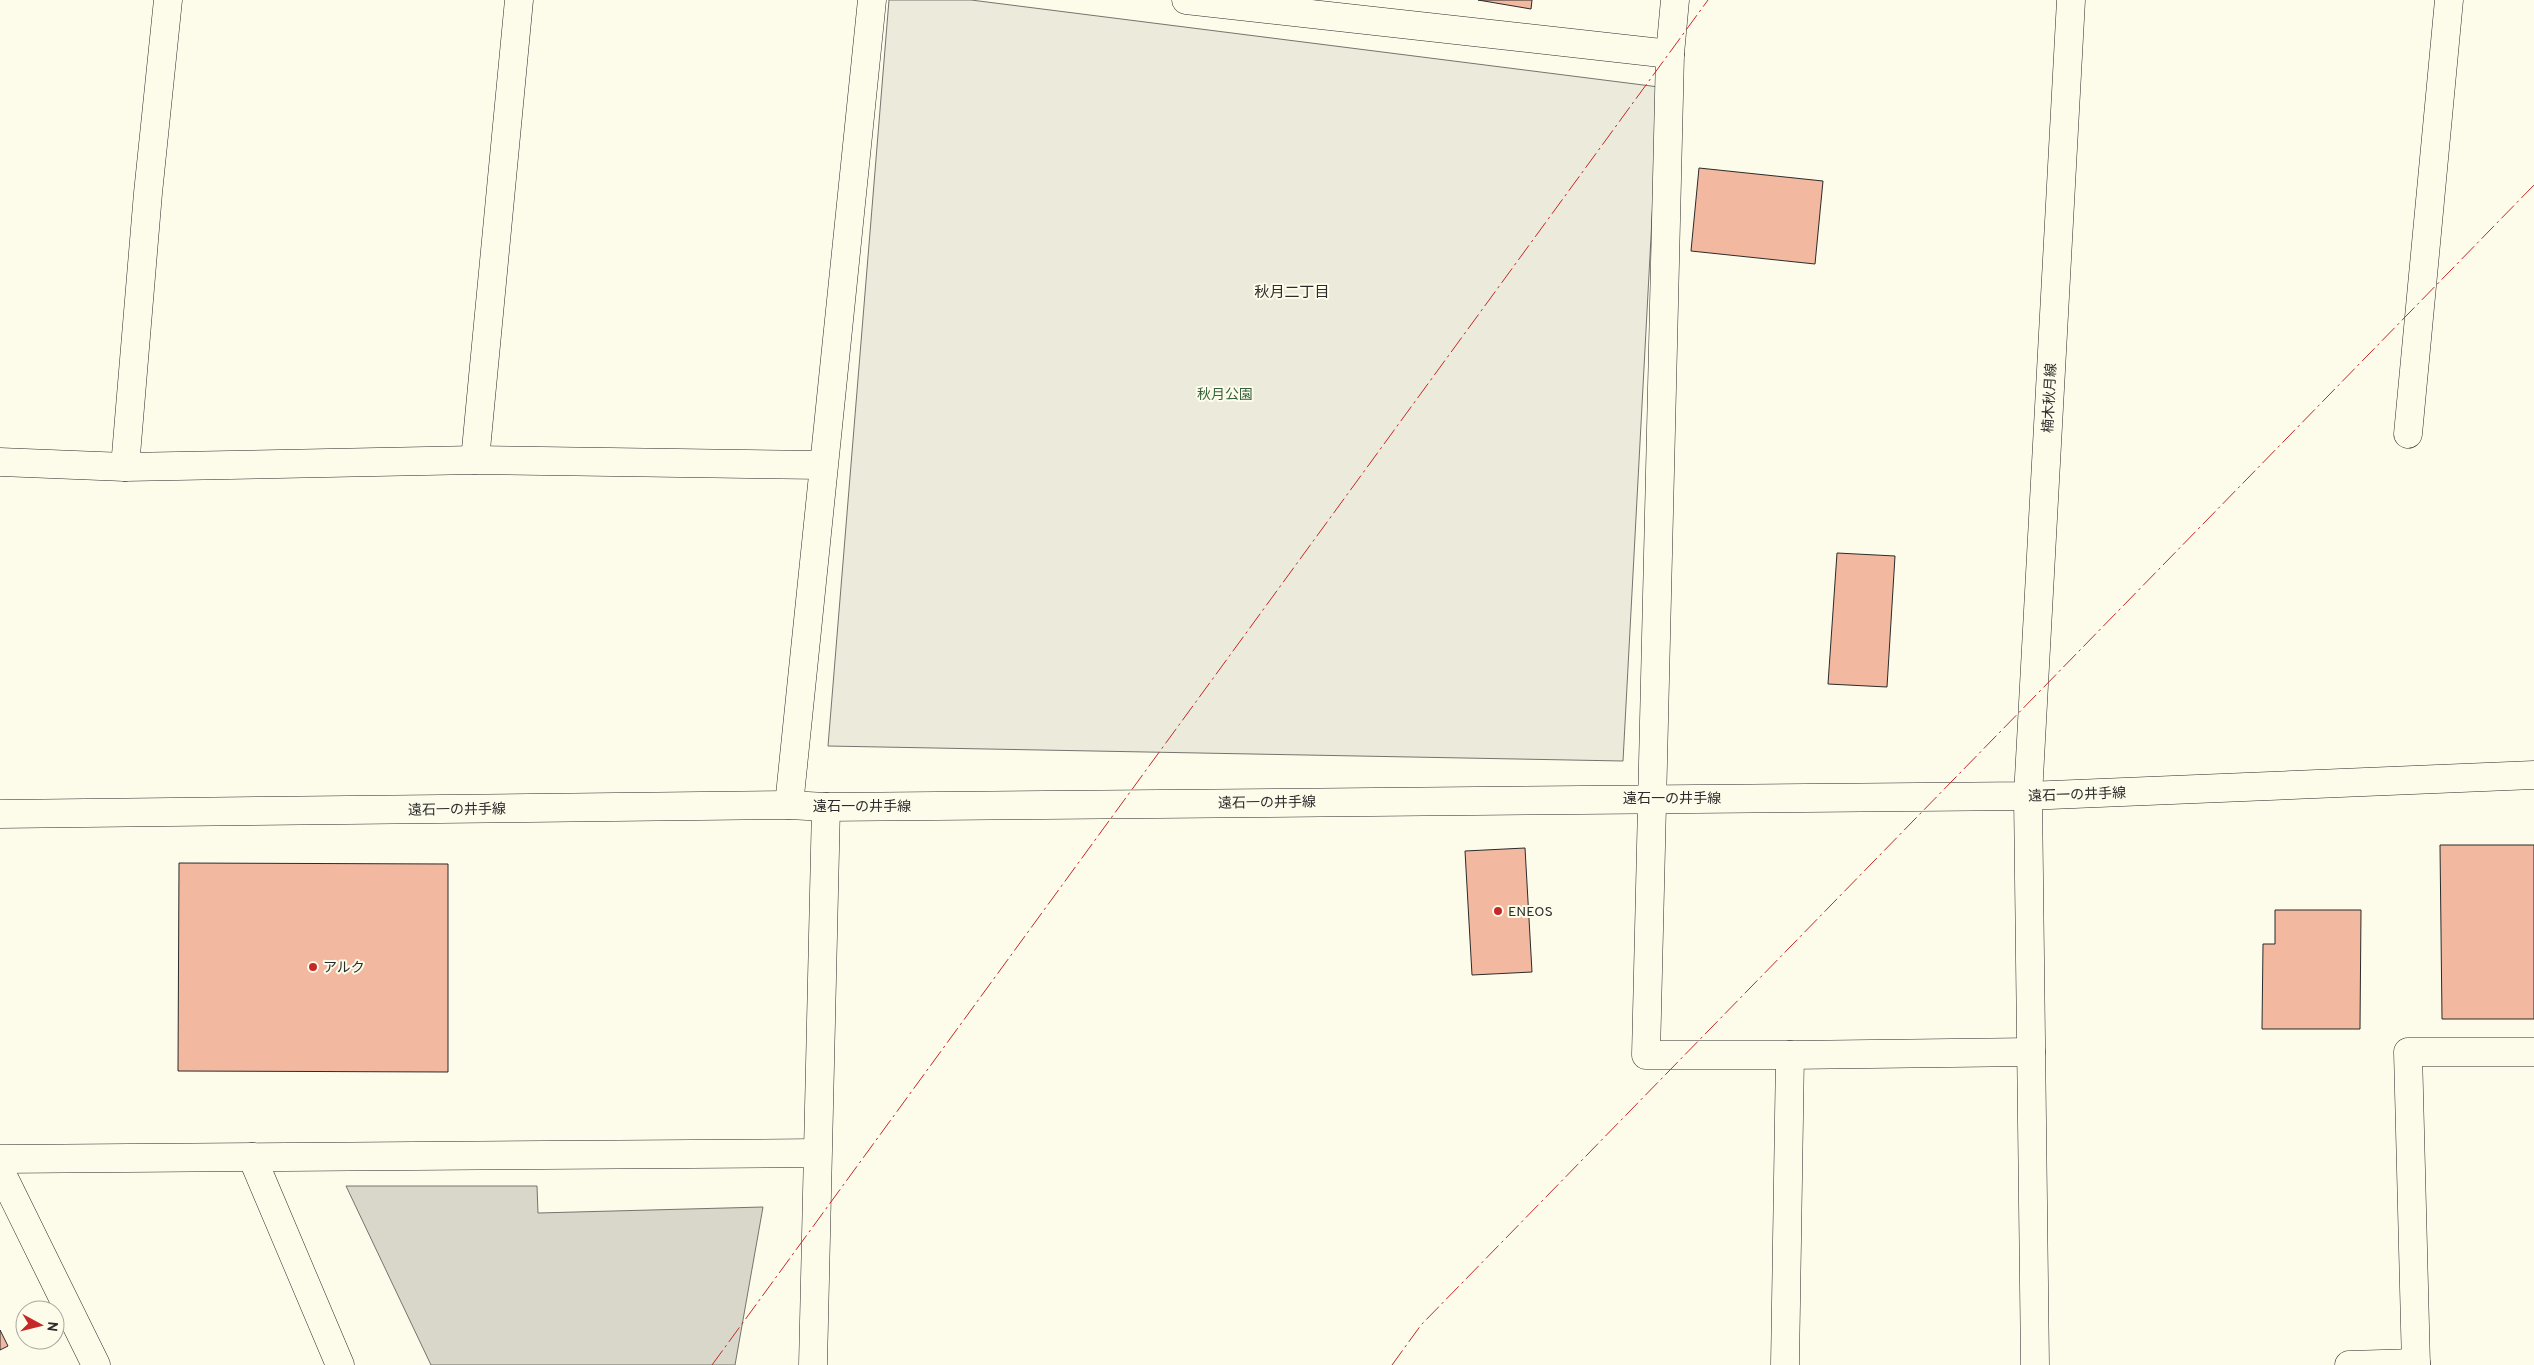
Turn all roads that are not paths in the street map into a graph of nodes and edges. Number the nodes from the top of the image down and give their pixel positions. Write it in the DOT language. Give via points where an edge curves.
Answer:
graph roads {
  1 [pos="168,0"];
  2 [pos="519,0"];
  3 [pos="872,0"];
  4 [pos="1186,0"];
  5 [pos="1675,0"];
  6 [pos="2071,0"];
  7 [pos="2449,0"];
  8 [pos="1670,54"];
  9 [pos="2408,434"];
  10 [pos="475,460"];
  11 [pos="0,462"];
  12 [pos="822,465"];
  13 [pos="125,467"];
  14 [pos="2534,775"];
  15 [pos="2028,796"];
  16 [pos="1651,798"];
  17 [pos="789,805"];
  18 [pos="826,807"];
  19 [pos="0,814"];
  20 [pos="2031,1052"];
  21 [pos="2534,1052"];
  22 [pos="1790,1055"];
  23 [pos="817,1153"];
  24 [pos="252,1157"];
  25 [pos="0,1159"];
  26 [pos="0,1170"];
  27 [pos="2416,1364"];
  28 [pos="96,1365"];
  29 [pos="340,1365"];
  30 [pos="813,1365"];
  31 [pos="1785,1365"];
  32 [pos="2035,1365"];
  33 [pos="2349,1365"];
  1 -- 13 [label="street"];
  2 -- 10 [label="street"];
  3 -- 12 [label="street"];
  4 -- 8 [label="street"];
  5 -- 8 [label="street"];
  6 -- 15 [label="street, 楠木秋月線"];
  7 -- 9 [label="street"];
  8 -- 16 [label="street"];
  10 -- 12 [label="street"];
  10 -- 13 [label="street"];
  11 -- 13 [label="street"];
  12 -- 17 [label="street"];
  14 -- 15 [label="street, 遠石一の井手線"];
  15 -- 16 [label="street, 遠石一の井手線"];
  15 -- 20 [label="street, 楠木秋月線"];
  16 -- 18 [label="street, 遠石一の井手線"];
  16 -- 22 [label="street" via="1646,1055"];
  17 -- 18 [label="street, 遠石一の井手線"];
  17 -- 19 [label="street, 遠石一の井手線"];
  18 -- 23 [label="street"];
  20 -- 22 [label="street"];
  20 -- 32 [label="street, 楠木秋月線"];
  21 -- 27 [label="street" via="2408,1052"];
  22 -- 31 [label="street"];
  23 -- 24 [label="street"];
  23 -- 30 [label="street"];
  24 -- 25 [label="street"];
  24 -- 29 [label="street"];
  26 -- 28 [label="street"];
  27 -- 33 [label="street"];
}
